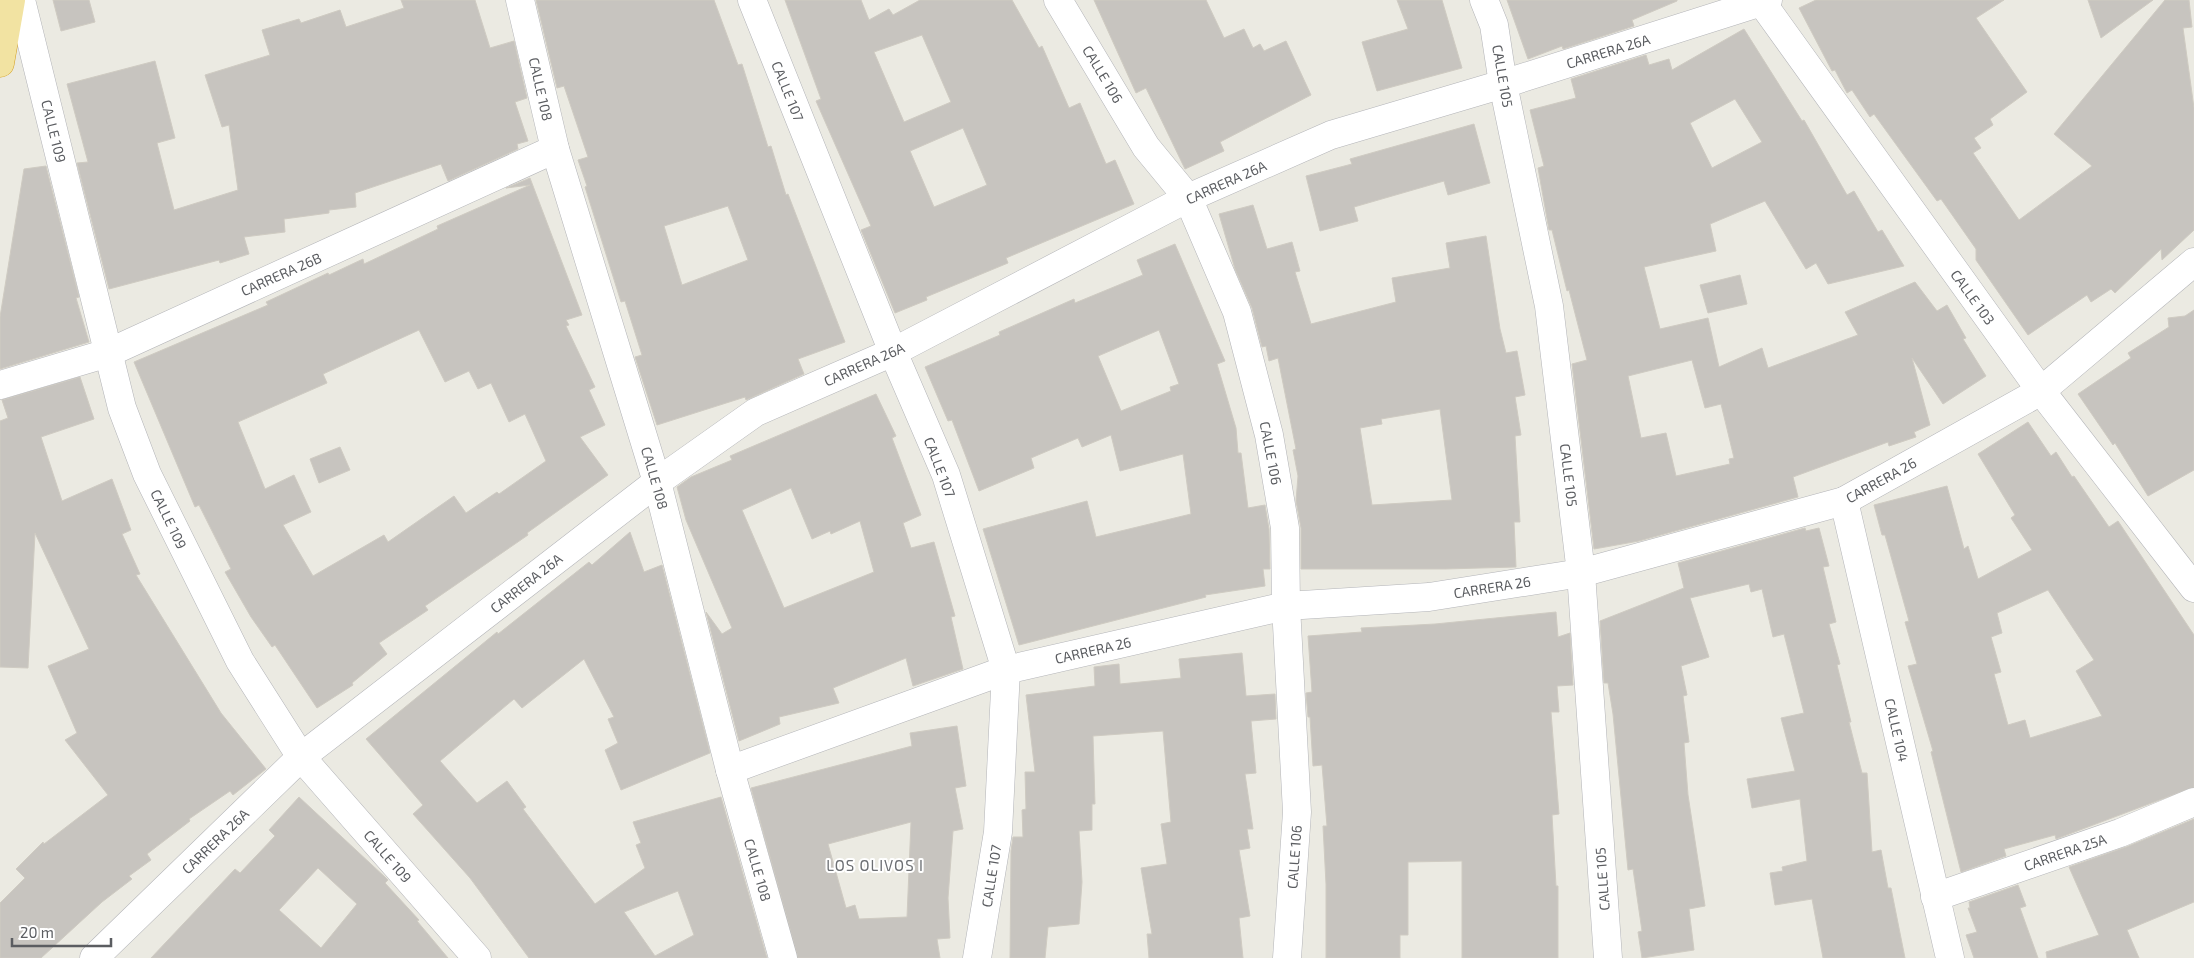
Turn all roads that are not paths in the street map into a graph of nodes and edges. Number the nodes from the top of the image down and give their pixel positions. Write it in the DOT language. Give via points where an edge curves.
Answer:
graph roads {
  1 [pos="11,0"];
  2 [pos="21,0"];
  3 [pos="520,0"];
  4 [pos="752,0"];
  5 [pos="1058,0"];
  6 [pos="1484,0"];
  7 [pos="1763,1"];
  8 [pos="0,63"];
  9 [pos="1504,84"];
  10 [pos="556,149"];
  11 [pos="1188,198"];
  12 [pos="2194,262"];
  13 [pos="893,352"];
  14 [pos="108,353"];
  15 [pos="0,385"];
  16 [pos="2041,390"];
  17 [pos="657,482"];
  18 [pos="1844,501"];
  19 [pos="1581,572"];
  20 [pos="2194,588"];
  21 [pos="1286,606"];
  22 [pos="1006,670"];
  23 [pos="302,757"];
  24 [pos="730,770"];
  25 [pos="2194,802"];
  26 [pos="1935,897"];
  27 [pos="94,958"];
  28 [pos="478,958"];
  29 [pos="783,958"];
  30 [pos="977,958"];
  31 [pos="1287,958"];
  32 [pos="1608,958"];
  33 [pos="1950,958"];
  1 -- 8 [label="highway"];
  2 -- 14 [label="street, CALLE 109"];
  3 -- 10 [label="street, CALLE 108"];
  4 -- 13 [label="street, CALLE 107"];
  5 -- 11 [label="street, CALLE 106" via="1146,147"];
  6 -- 9 [label="street, CALLE 105" via="1494,25"];
  7 -- 9 [label="street, CARRERA 26A"];
  7 -- 16 [label="street, CALLE 103"];
  9 -- 11 [label="street, CARRERA 26A" via="1331,134"];
  9 -- 19 [label="street, CALLE 105" via="1548,306"];
  10 -- 14 [label="street, CARRERA 26B"];
  10 -- 17 [label="street, CALLE 108"];
  11 -- 13 [label="street, CARRERA 26A"];
  11 -- 21 [label="street, CALLE 106" via="1237,312 1269,435 1285,528"];
  12 -- 16 [label="street, CARRERA 26"];
  13 -- 17 [label="street, CARRERA 26A" via="756,412"];
  13 -- 22 [label="street, CALLE 107" via="946,475"];
  14 -- 15 [label="street, CARRERA 26B"];
  14 -- 23 [label="street, CALLE 109" via="122,408 147,474 240,661"];
  16 -- 18 [label="street, CARRERA 26"];
  16 -- 20 [label="street, CALLE 103"];
  17 -- 23 [label="street, CARRERA 26A"];
  17 -- 24 [label="street, CALLE 108"];
  18 -- 19 [label="street, CARRERA 26"];
  18 -- 26 [label="street, CALLE 104"];
  19 -- 21 [label="street, CARRERA 26" via="1429,597"];
  19 -- 32 [label="street, CALLE 105"];
  21 -- 22 [label="street, CARRERA 26"];
  21 -- 31 [label="street, CALLE 106" via="1296,812"];
  22 -- 24 [label="street, CARRERA 26"];
  22 -- 30 [label="street, CALLE 107" via="998,832"];
  23 -- 27 [label="street, CARRERA 26A"];
  23 -- 28 [label="street, CALLE 109"];
  24 -- 29 [label="street, CALLE 108"];
  25 -- 26 [label="street, CARRERA 25A" via="2120,833"];
  26 -- 33 [label="street, CALLE 104"];
}
